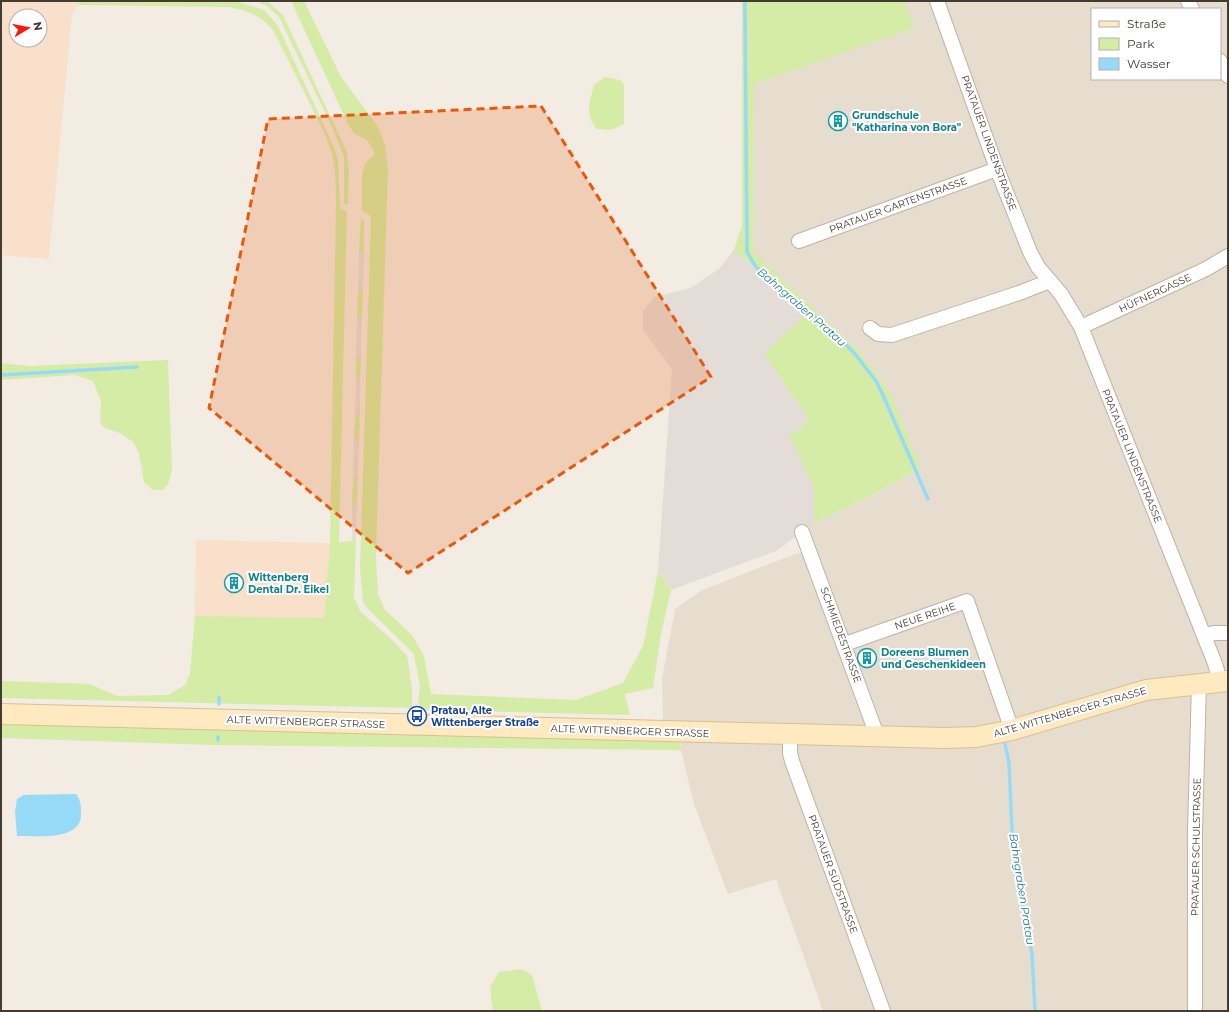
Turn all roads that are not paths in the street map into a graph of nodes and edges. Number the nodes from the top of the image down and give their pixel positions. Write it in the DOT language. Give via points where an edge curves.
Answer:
graph roads {
  1 [pos="937,1"];
  2 [pos="1221,63"];
  3 [pos="1228,76"];
  4 [pos="997,169"];
  5 [pos="799,241"];
  6 [pos="1228,256"];
  7 [pos="1050,281"];
  8 [pos="1081,327"];
  9 [pos="870,328"];
  10 [pos="802,532"];
  11 [pos="1228,632"];
  12 [pos="1204,636"];
  13 [pos="845,644"];
  14 [pos="1215,682"];
  15 [pos="1,714"];
  16 [pos="1012,730"];
  17 [pos="790,736"];
  18 [pos="878,738"];
  19 [pos="883,1011"];
  20 [pos="1195,1011"];
  1 -- 4 [label="street, PRATAUER LINDENSTRASSE"];
  2 -- 3 [label="street"];
  4 -- 5 [label="street, PRATAUER GARTENSTRASSE"];
  4 -- 7 [label="street, PRATAUER LINDENSTRASSE" via="1030,252"];
  6 -- 8 [label="street, HÜFNERGASSE" via="1206,269"];
  7 -- 8 [label="street, PRATAUER LINDENSTRASSE"];
  7 -- 9 [label="street" via="892,335 878,334"];
  8 -- 12 [label="street, PRATAUER LINDENSTRASSE"];
  10 -- 13 [label="street, SCHMIEDESTRASSE"];
  11 -- 12 [label="street" via="1214,632"];
  12 -- 14 [label="street, PRATAUER LINDENSTRASSE" via="1217,670"];
  13 -- 16 [label="street, NEUE REIHE" via="967,601"];
  13 -- 18 [label="street, SCHMIEDESTRASSE"];
  14 -- 16 [label="street, ALTE WITTENBERGER STRASSE" via="1146,690"];
  14 -- 20 [label="street, PRATAUER SCHULSTRASSE" via="1196,831"];
  15 -- 17 [label="street, ALTE WITTENBERGER STRASSE"];
  16 -- 18 [label="street, ALTE WITTENBERGER STRASSE" via="976,737"];
  17 -- 18 [label="street, ALTE WITTENBERGER STRASSE"];
  17 -- 19 [label="street, PRATAUER SÜDSTRASSE" via="792,761"];
}
